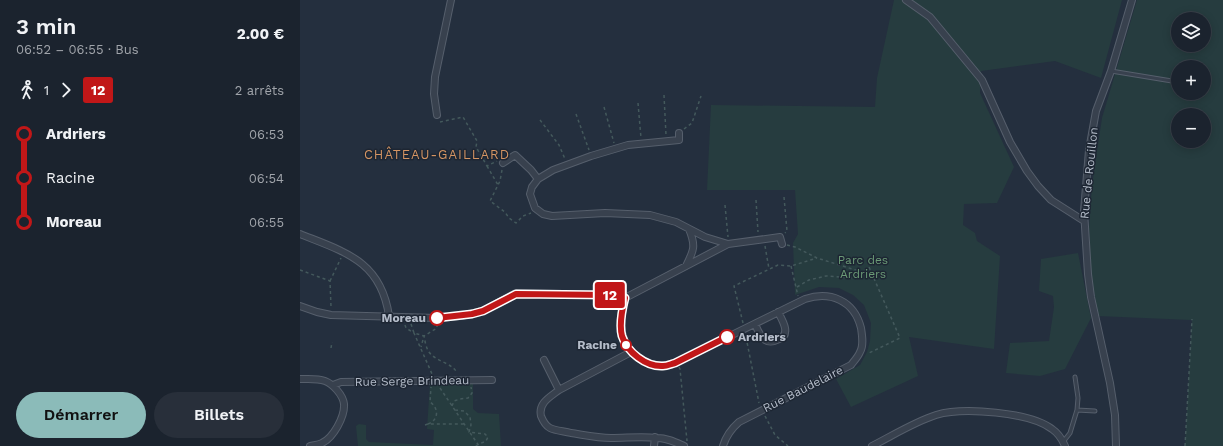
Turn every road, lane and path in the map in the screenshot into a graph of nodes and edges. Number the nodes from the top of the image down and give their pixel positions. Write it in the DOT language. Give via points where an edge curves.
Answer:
graph roads {
  1 [pos="451,0"];
  2 [pos="906,0"];
  3 [pos="1132,0"];
  4 [pos="1111,71"];
  5 [pos="1171,81"];
  6 [pos="664,95"];
  7 [pos="701,96"];
  8 [pos="638,103"];
  9 [pos="604,107"];
  10 [pos="576,114"];
  11 [pos="437,115"];
  12 [pos="540,120"];
  13 [pos="679,133"];
  14 [pos="666,141"];
  15 [pos="642,144"];
  16 [pos="616,149"];
  17 [pos="591,156"];
  18 [pos="503,162"];
  19 [pos="567,165"];
  20 [pos="486,166"];
  21 [pos="538,179"];
  22 [pos="498,185"];
  23 [pos="784,197"];
  24 [pos="756,200"];
  25 [pos="725,205"];
  26 [pos="538,210"];
  27 [pos="1084,221"];
  28 [pos="689,229"];
  29 [pos="300,234"];
  30 [pos="780,237"];
  31 [pos="762,239"];
  32 [pos="728,244"];
  33 [pos="782,244"];
  34 [pos="344,252"];
  35 [pos="686,266"];
  36 [pos="791,266"];
  37 [pos="300,270"];
  38 [pos="769,270"];
  39 [pos="862,272"];
  40 [pos="330,281"];
  41 [pos="797,287"];
  42 [pos="625,298"];
  43 [pos="798,302"];
  44 [pos="300,306"];
  45 [pos="778,312"];
  46 [pos="331,315"];
  47 [pos="389,316"];
  48 [pos="409,317"];
  49 [pos="437,318"];
  50 [pos="1192,320"];
  51 [pos="755,324"];
  52 [pos="424,336"];
  53 [pos="332,342"];
  54 [pos="421,347"];
  55 [pos="331,348"];
  56 [pos="631,352"];
  57 [pos="866,355"];
  58 [pos="544,360"];
  59 [pos="675,363"];
  60 [pos="1075,377"];
  61 [pos="300,379"];
  62 [pos="461,380"];
  63 [pos="470,380"];
  64 [pos="492,380"];
  65 [pos="432,381"];
  66 [pos="333,385"];
  67 [pos="559,390"];
  68 [pos="452,406"];
  69 [pos="455,410"];
  70 [pos="1077,410"];
  71 [pos="1095,411"];
  72 [pos="428,424"];
  73 [pos="464,424"];
  74 [pos="425,425"];
  75 [pos="655,437"];
  76 [pos="1064,444"];
  77 [pos="310,446"];
  78 [pos="475,446"];
  79 [pos="654,446"];
  80 [pos="684,446"];
  81 [pos="688,446"];
  82 [pos="723,446"];
  83 [pos="872,446"];
  84 [pos="1116,446"];
  85 [pos="1186,446"];
  1 -- 11 [label="street" via="435,77"];
  2 -- 27 [label="street" via="930,17 982,80 1010,142 1038,186 1051,200"];
  3 -- 4 [label="street, Rue de Rouillon"];
  4 -- 5 [label="lane"];
  4 -- 27 [label="street, Rue de Rouillon" via="1096,111 1086,184"];
  6 -- 14 [label="path"];
  7 -- 13 [label="path" via="692,123"];
  8 -- 15 [label="path"];
  9 -- 16 [label="path"];
  10 -- 17 [label="path"];
  11 -- 20 [label="path" via="439,122 463,117 477,141 476,147"];
  12 -- 19 [label="path" via="559,146"];
  13 -- 14 [label="street" via="678,140"];
  14 -- 15 [label="street"];
  15 -- 16 [label="street"];
  16 -- 17 [label="street"];
  17 -- 19 [label="street"];
  18 -- 20 [label="path" via="500,160"];
  18 -- 21 [label="street" via="515,155"];
  18 -- 22 [label="path"];
  19 -- 21 [label="street"];
  20 -- 22 [label="path"];
  21 -- 26 [label="street" via="530,194"];
  22 -- 26 [label="path" via="490,200 516,223 523,216"];
  23 -- 30 [label="path" via="787,231"];
  24 -- 31 [label="path"];
  25 -- 32 [label="path"];
  26 -- 28 [label="street" via="552,216 605,213 650,215 676,222"];
  27 -- 84 [label="street, Rue de Rouillon" via="1091,297 1110,383"];
  28 -- 32 [label="street"];
  28 -- 35 [label="street" via="694,252"];
  29 -- 34 [label="street"];
  30 -- 31 [label="street"];
  30 -- 33 [label="street"];
  31 -- 32 [label="street"];
  31 -- 38 [label="path"];
  32 -- 35 [label="street"];
  33 -- 39 [label="path"];
  34 -- 40 [label="path"];
  34 -- 47 [label="street" via="365,265 375,276"];
  35 -- 42 [label="street"];
  36 -- 41 [label="path"];
  37 -- 40 [label="path"];
  39 -- 41 [label="path" via="853,278 826,276 809,280"];
  39 -- 57 [label="path" via="869,267 900,338"];
  40 -- 46 [label="path"];
  41 -- 43 [label="path"];
  42 -- 49 [label="street" via="611,295 516,294 483,311"];
  42 -- 56 [label="street" via="622,335"];
  43 -- 45 [label="street, Rue Baudelaire"];
  43 -- 82 [label="street, Rue Baudelaire" via="813,296 822,296 837,298 848,305 860,325 860,353 851,365 739,422 727,436"];
  44 -- 46 [label="street"];
  45 -- 51 [label="street, Rue Baudelaire"];
  45 -- 51 [label="street" via="785,327 785,333 780,340 765,340"];
  46 -- 47 [label="street"];
  47 -- 48 [label="street"];
  48 -- 49 [label="street"];
  48 -- 52 [label="path" via="414,332"];
  49 -- 52 [label="path" via="437,328"];
  50 -- 85 [label="path"];
  51 -- 59 [label="street, Rue Baudelaire"];
  52 -- 54 [label="path"];
  52 -- 62 [label="path" via="428,351 455,369"];
  53 -- 55 [label="path"];
  56 -- 59 [label="street, Rue Baudelaire" via="658,366"];
  56 -- 67 [label="street"];
  58 -- 67 [label="street"];
  59 -- 81 [label="path" via="680,369"];
  60 -- 70 [label="lane"];
  61 -- 66 [label="street" via="324,380"];
  62 -- 63 [label="street, Rue Serge Brindeau"];
  62 -- 65 [label="street, Rue Serge Brindeau"];
  63 -- 64 [label="street, Rue Serge Brindeau"];
  63 -- 68 [label="path" via="472,393 468,398 454,401"];
  65 -- 66 [label="street, Rue Serge Brindeau" via="341,382"];
  65 -- 72 [label="path" via="430,402 437,410 434,422"];
  66 -- 77 [label="street" via="344,404 340,422 334,433 323,443"];
  67 -- 75 [label="street" via="544,402 541,408 545,424 550,428 603,438"];
  69 -- 78 [label="path" via="464,411 470,417 469,432 485,434 488,437 486,441"];
  70 -- 71 [label="lane"];
  70 -- 76 [label="lane"];
  72 -- 73 [label="path"];
  72 -- 74 [label="path"];
  75 -- 79 [label="street"];
  75 -- 80 [label="street"];
  76 -- 83 [label="street" via="1059,435 1038,421 994,412 973,411 935,416"];
}
